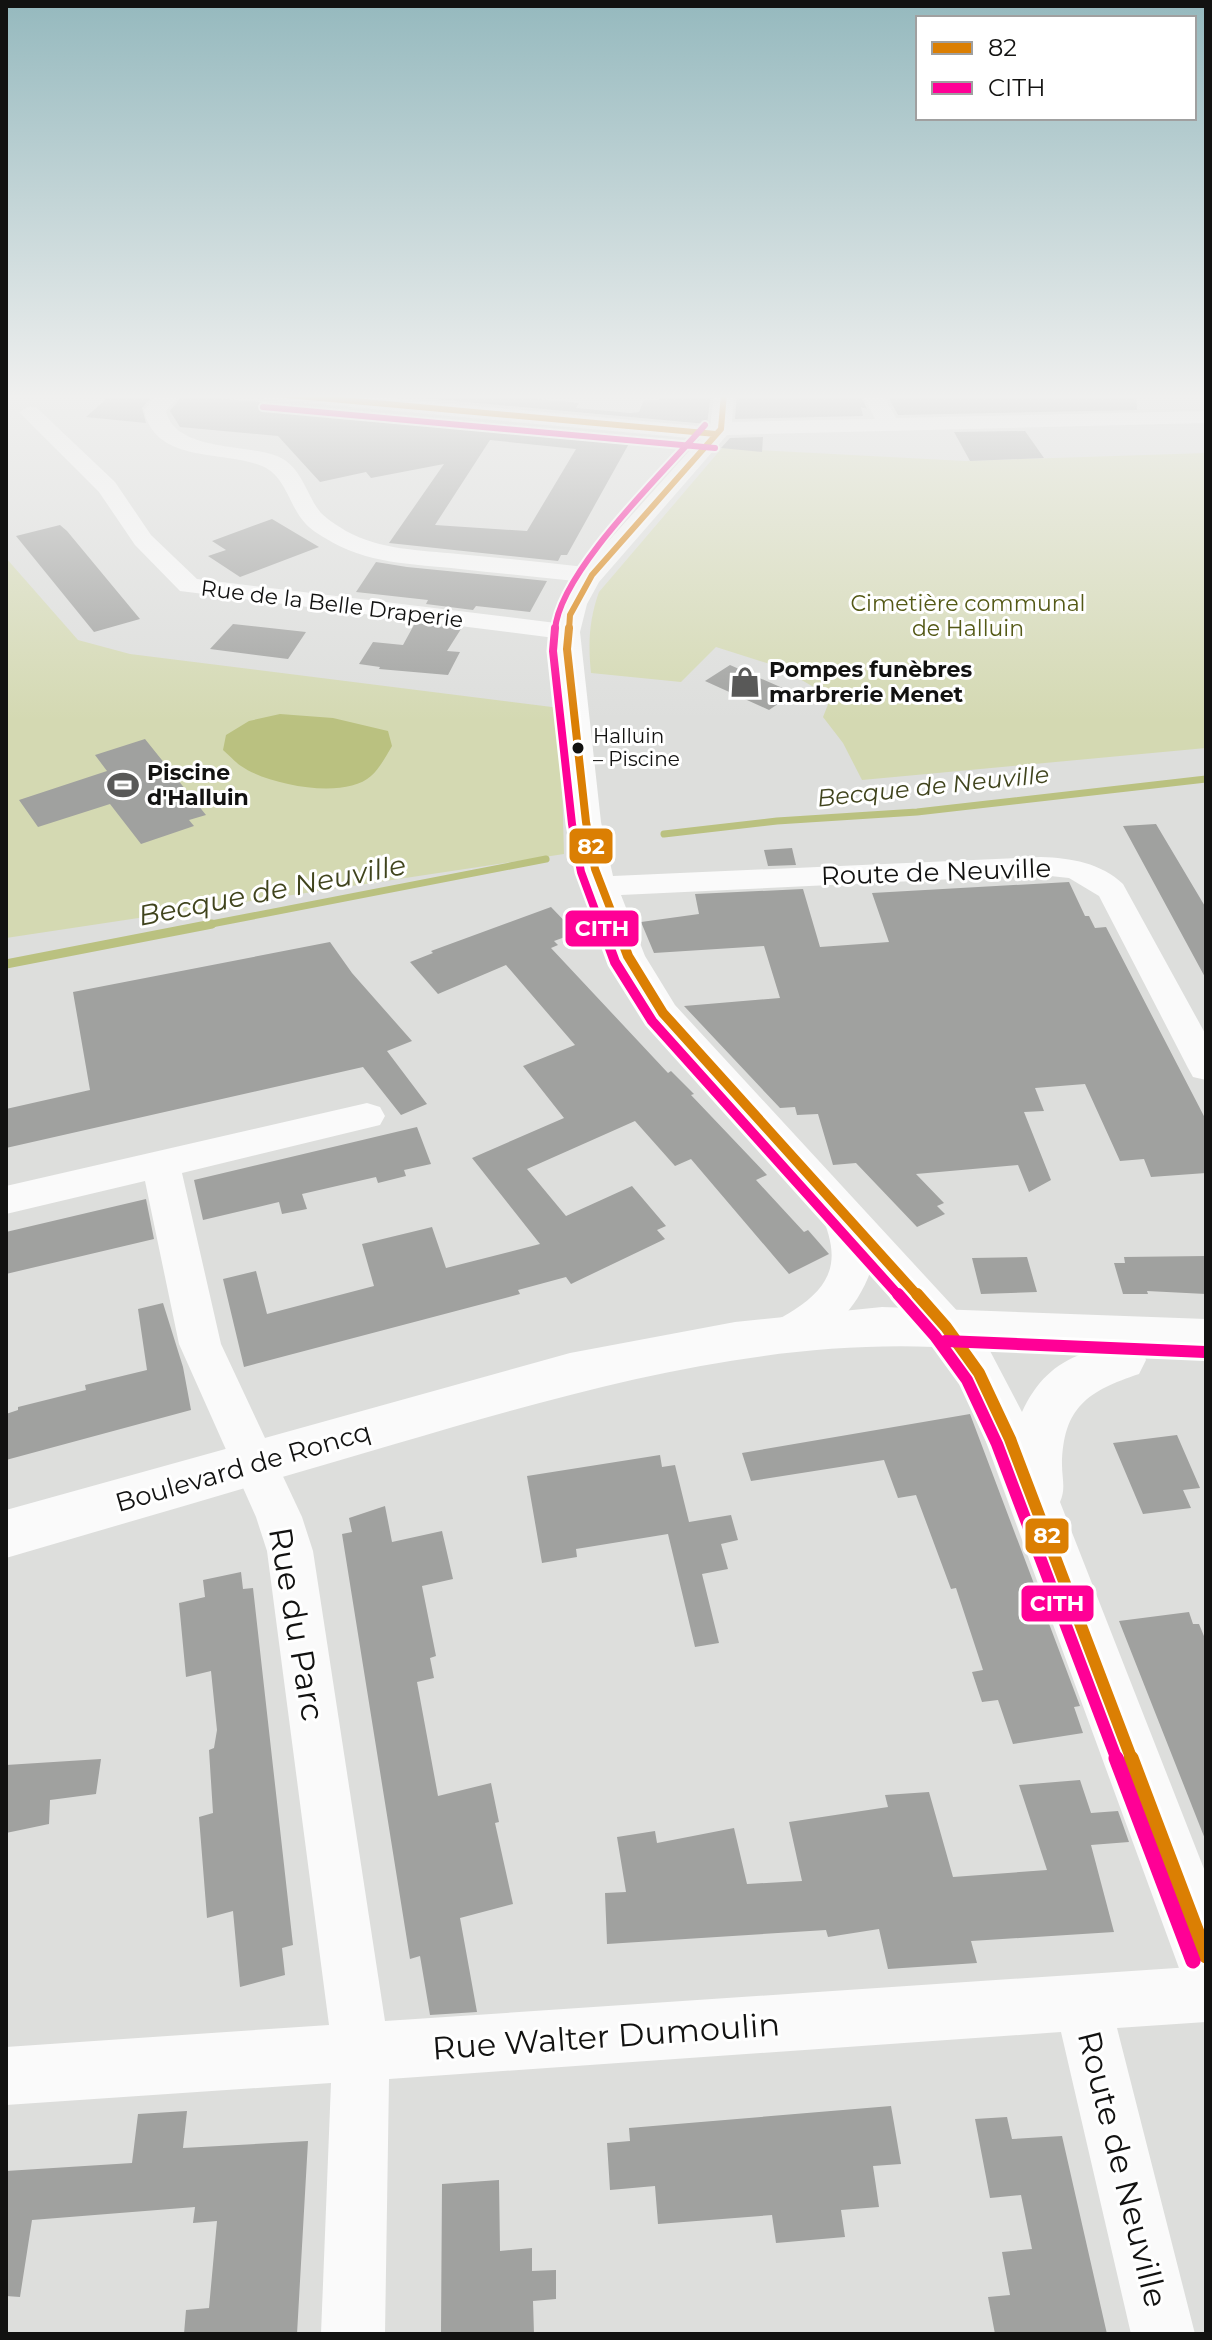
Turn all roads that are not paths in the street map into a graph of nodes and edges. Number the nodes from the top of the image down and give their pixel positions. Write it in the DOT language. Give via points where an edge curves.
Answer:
graph roads {
  1 [pos="117,502"];
  2 [pos="304,502"];
  3 [pos="656,502"];
  4 [pos="592,575"];
  5 [pos="567,632"];
  6 [pos="600,886"];
  7 [pos="1206,1068"];
  8 [pos="367,1116"];
  9 [pos="161,1165"];
  10 [pos="6,1200"];
  11 [pos="832,1200"];
  12 [pos="786,1334"];
  13 [pos="1206,1338"];
  14 [pos="956,1340"];
  15 [pos="1122,1360"];
  16 [pos="1206,1364"];
  17 [pos="480,1401"];
  18 [pos="253,1465"];
  19 [pos="6,1534"];
  20 [pos="1049,1542"];
  21 [pos="1206,1956"];
  22 [pos="1206,1994"];
  23 [pos="1082,2003"];
  24 [pos="361,2053"];
  25 [pos="6,2076"];
  26 [pos="353,2334"];
  27 [pos="1163,2334"];
  1 -- 5 [label="street, Rue de la Belle Draperie" via="143,540 189,586"];
  2 -- 4 [label="street" via="314,519 343,539 408,556"];
  3 -- 4 [label="street"];
  4 -- 5 [label="street" via="574,604"];
  5 -- 6 [label="street" via="585,810"];
  6 -- 7 [label="street, Route de Neuville" via="1041,866 1082,872 1112,891"];
  6 -- 11 [label="street" via="628,956 663,1013"];
  8 -- 9 [label="street"];
  9 -- 10 [label="street"];
  9 -- 18 [label="street, Rue du Parc" via="200,1344"];
  11 -- 12 [label="street" via="851,1240 850,1272 822,1316"];
  11 -- 14 [label="street"];
  12 -- 14 [label="main road, Boulevard de Roncq" via="882,1326"];
  12 -- 17 [label="main road, Boulevard de Roncq" via="608,1365"];
  13 -- 14 [label="main road"];
  14 -- 15 [label="main road"];
  14 -- 17 [label="main road, Boulevard de Roncq" via="581,1382"];
  14 -- 20 [label="main road" via="994,1400"];
  15 -- 16 [label="main road"];
  15 -- 20 [label="main road" via="1077,1376 1051,1404 1036,1469"];
  17 -- 18 [label="main road, Boulevard de Roncq"];
  18 -- 19 [label="main road, Boulevard de Roncq"];
  18 -- 24 [label="street, Rue du Parc" via="290,1551"];
  20 -- 21 [label="main road"];
  22 -- 23 [label="street, Rue Walter Dumoulin"];
  23 -- 24 [label="street, Rue Walter Dumoulin"];
  23 -- 27 [label="street, Route de Neuville"];
  24 -- 25 [label="street, Rue Walter Dumoulin"];
  24 -- 26 [label="street, Rue du Parc"];
}
